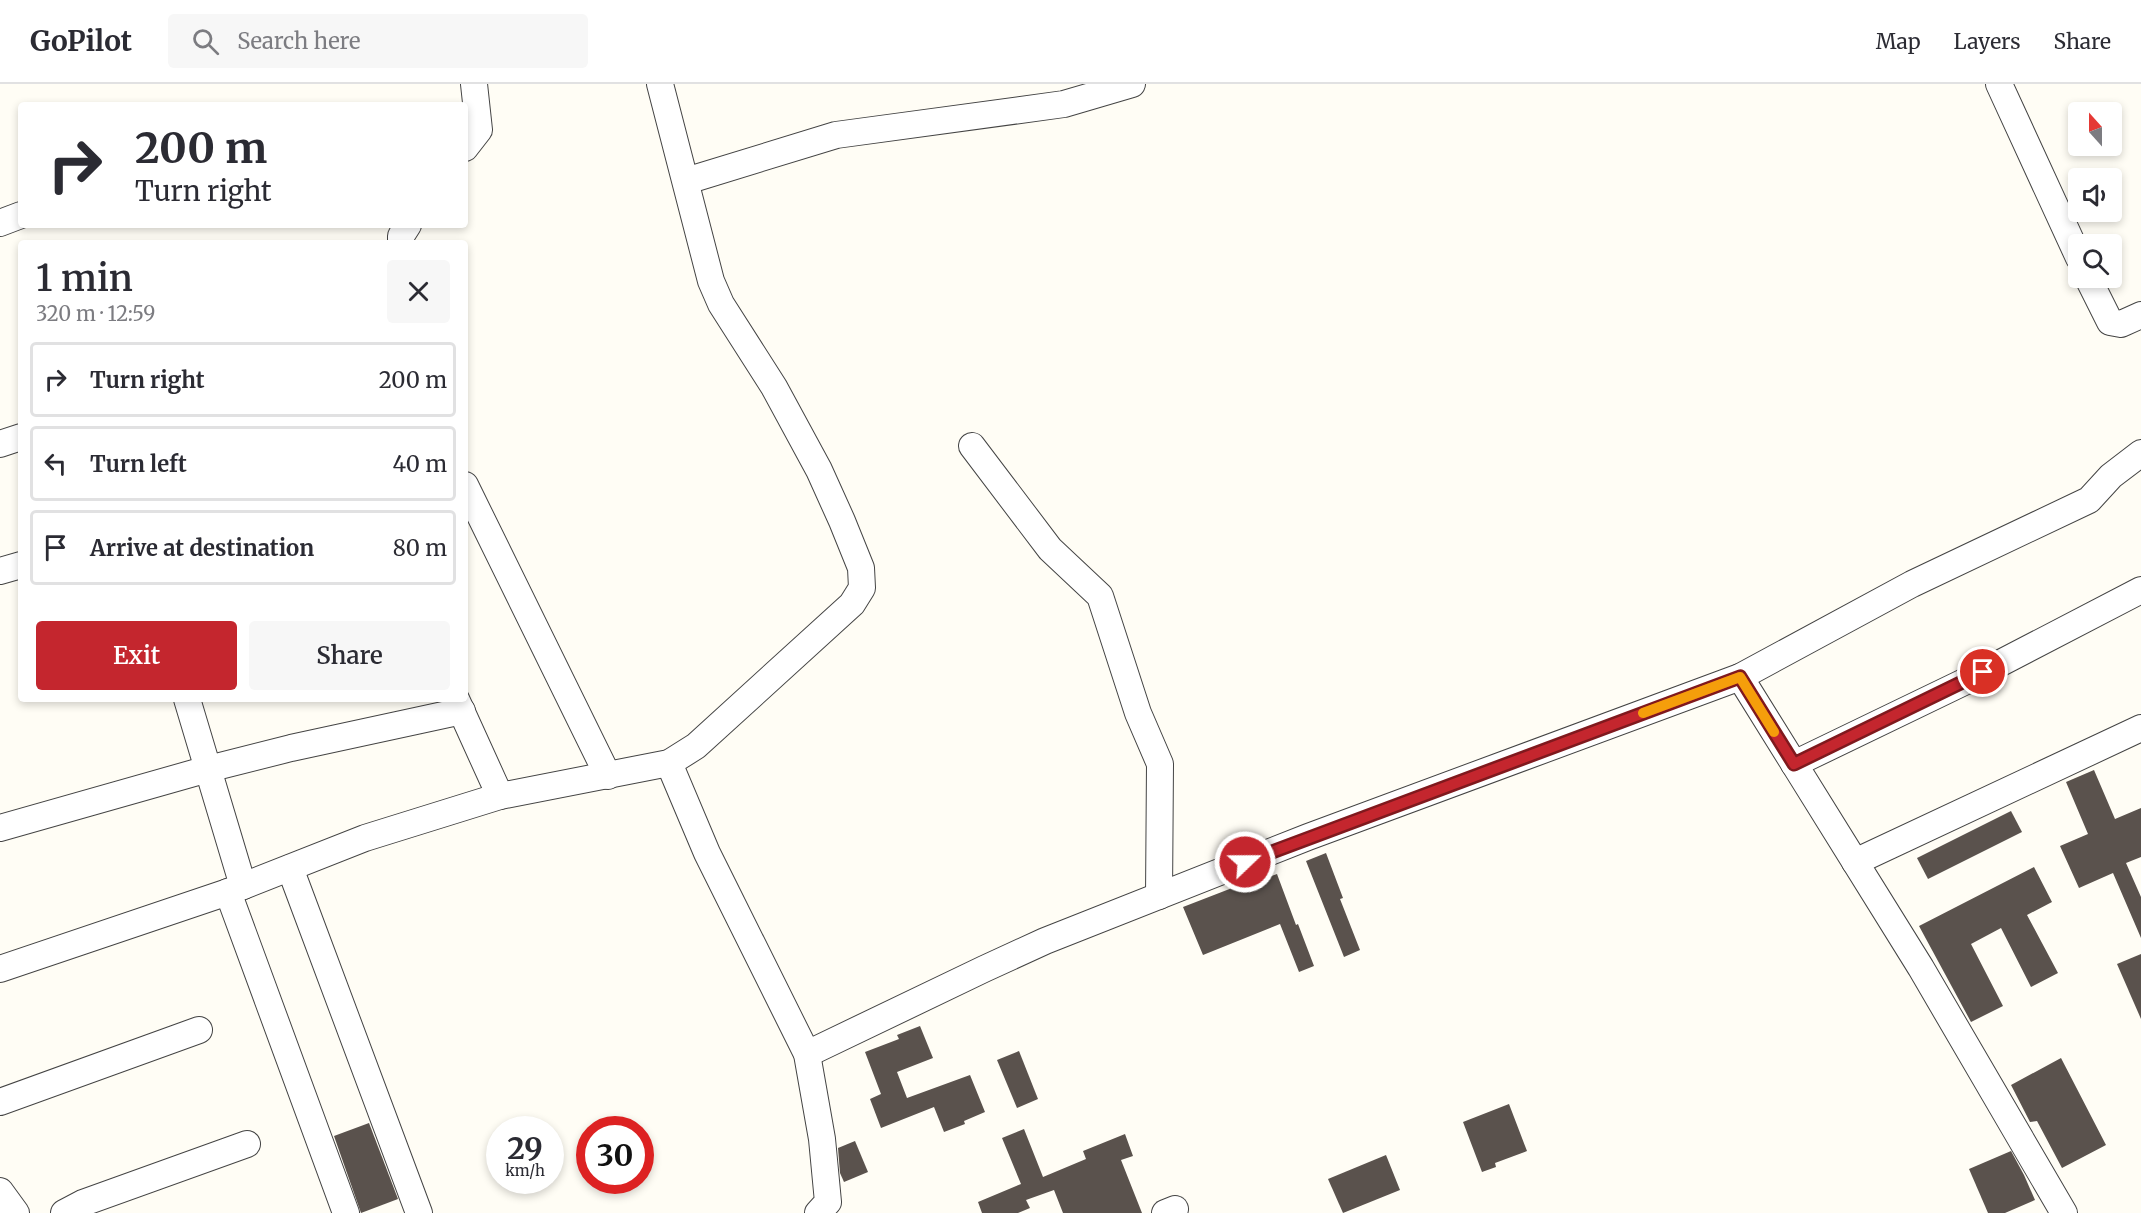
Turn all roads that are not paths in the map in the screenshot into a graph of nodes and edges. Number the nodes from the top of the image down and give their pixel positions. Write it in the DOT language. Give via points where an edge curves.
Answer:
graph roads {
  1 [pos="474,84"];
  2 [pos="660,84"];
  3 [pos="1131,84"];
  4 [pos="1999,84"];
  5 [pos="468,144"];
  6 [pos="686,181"];
  7 [pos="18,216"];
  8 [pos="0,223"];
  9 [pos="2068,234"];
  10 [pos="2093,288"];
  11 [pos="2141,315"];
  12 [pos="18,437"];
  13 [pos="0,444"];
  14 [pos="972,446"];
  15 [pos="2141,453"];
  16 [pos="468,491"];
  17 [pos="18,566"];
  18 [pos="0,571"];
  19 [pos="2141,590"];
  20 [pos="1740,677"];
  21 [pos="188,702"];
  22 [pos="459,705"];
  23 [pos="2141,728"];
  24 [pos="669,763"];
  25 [pos="1794,764"];
  26 [pos="208,769"];
  27 [pos="608,776"];
  28 [pos="500,796"];
  29 [pos="0,828"];
  30 [pos="1856,862"];
  31 [pos="290,868"];
  32 [pos="236,889"];
  33 [pos="1160,896"];
  34 [pos="0,969"];
  35 [pos="199,1030"];
  36 [pos="807,1054"];
  37 [pos="0,1102"];
  38 [pos="247,1144"];
  39 [pos="0,1191"];
  40 [pos="16,1213"];
  41 [pos="64,1213"];
  42 [pos="346,1213"];
  43 [pos="418,1213"];
  44 [pos="818,1213"];
  45 [pos="2064,1213"];
  1 -- 5 [label="street" via="479,130"];
  2 -- 6 [label="street"];
  3 -- 6 [label="street" via="1064,104 836,135"];
  4 -- 9 [label="street"];
  6 -- 24 [label="street" via="711,281 819,470 861,568 862,588 852,604 696,746"];
  7 -- 8 [label="street"];
  10 -- 11 [label="street" via="2110,322 2121,324"];
  12 -- 13 [label="street"];
  14 -- 33 [label="street" via="1050,549 1100,596 1138,713 1160,764"];
  15 -- 20 [label="street" via="2111,476 2089,500 1912,584"];
  16 -- 27 [label="street"];
  17 -- 18 [label="street"];
  19 -- 25 [label="street"];
  20 -- 25 [label="street"];
  20 -- 33 [label="street"];
  21 -- 26 [label="street"];
  22 -- 26 [label="street"];
  22 -- 28 [label="street"];
  23 -- 30 [label="street"];
  24 -- 27 [label="street"];
  24 -- 36 [label="street" via="707,853"];
  25 -- 30 [label="street"];
  26 -- 29 [label="street"];
  26 -- 32 [label="street"];
  27 -- 28 [label="street"];
  28 -- 31 [label="street" via="365,838"];
  30 -- 45 [label="street"];
  31 -- 32 [label="street"];
  31 -- 43 [label="street"];
  32 -- 34 [label="street"];
  32 -- 42 [label="street"];
  33 -- 36 [label="street" via="1045,941"];
  35 -- 37 [label="street"];
  36 -- 44 [label="street" via="828,1202"];
  38 -- 41 [label="street"];
  39 -- 40 [label="street"];
}
